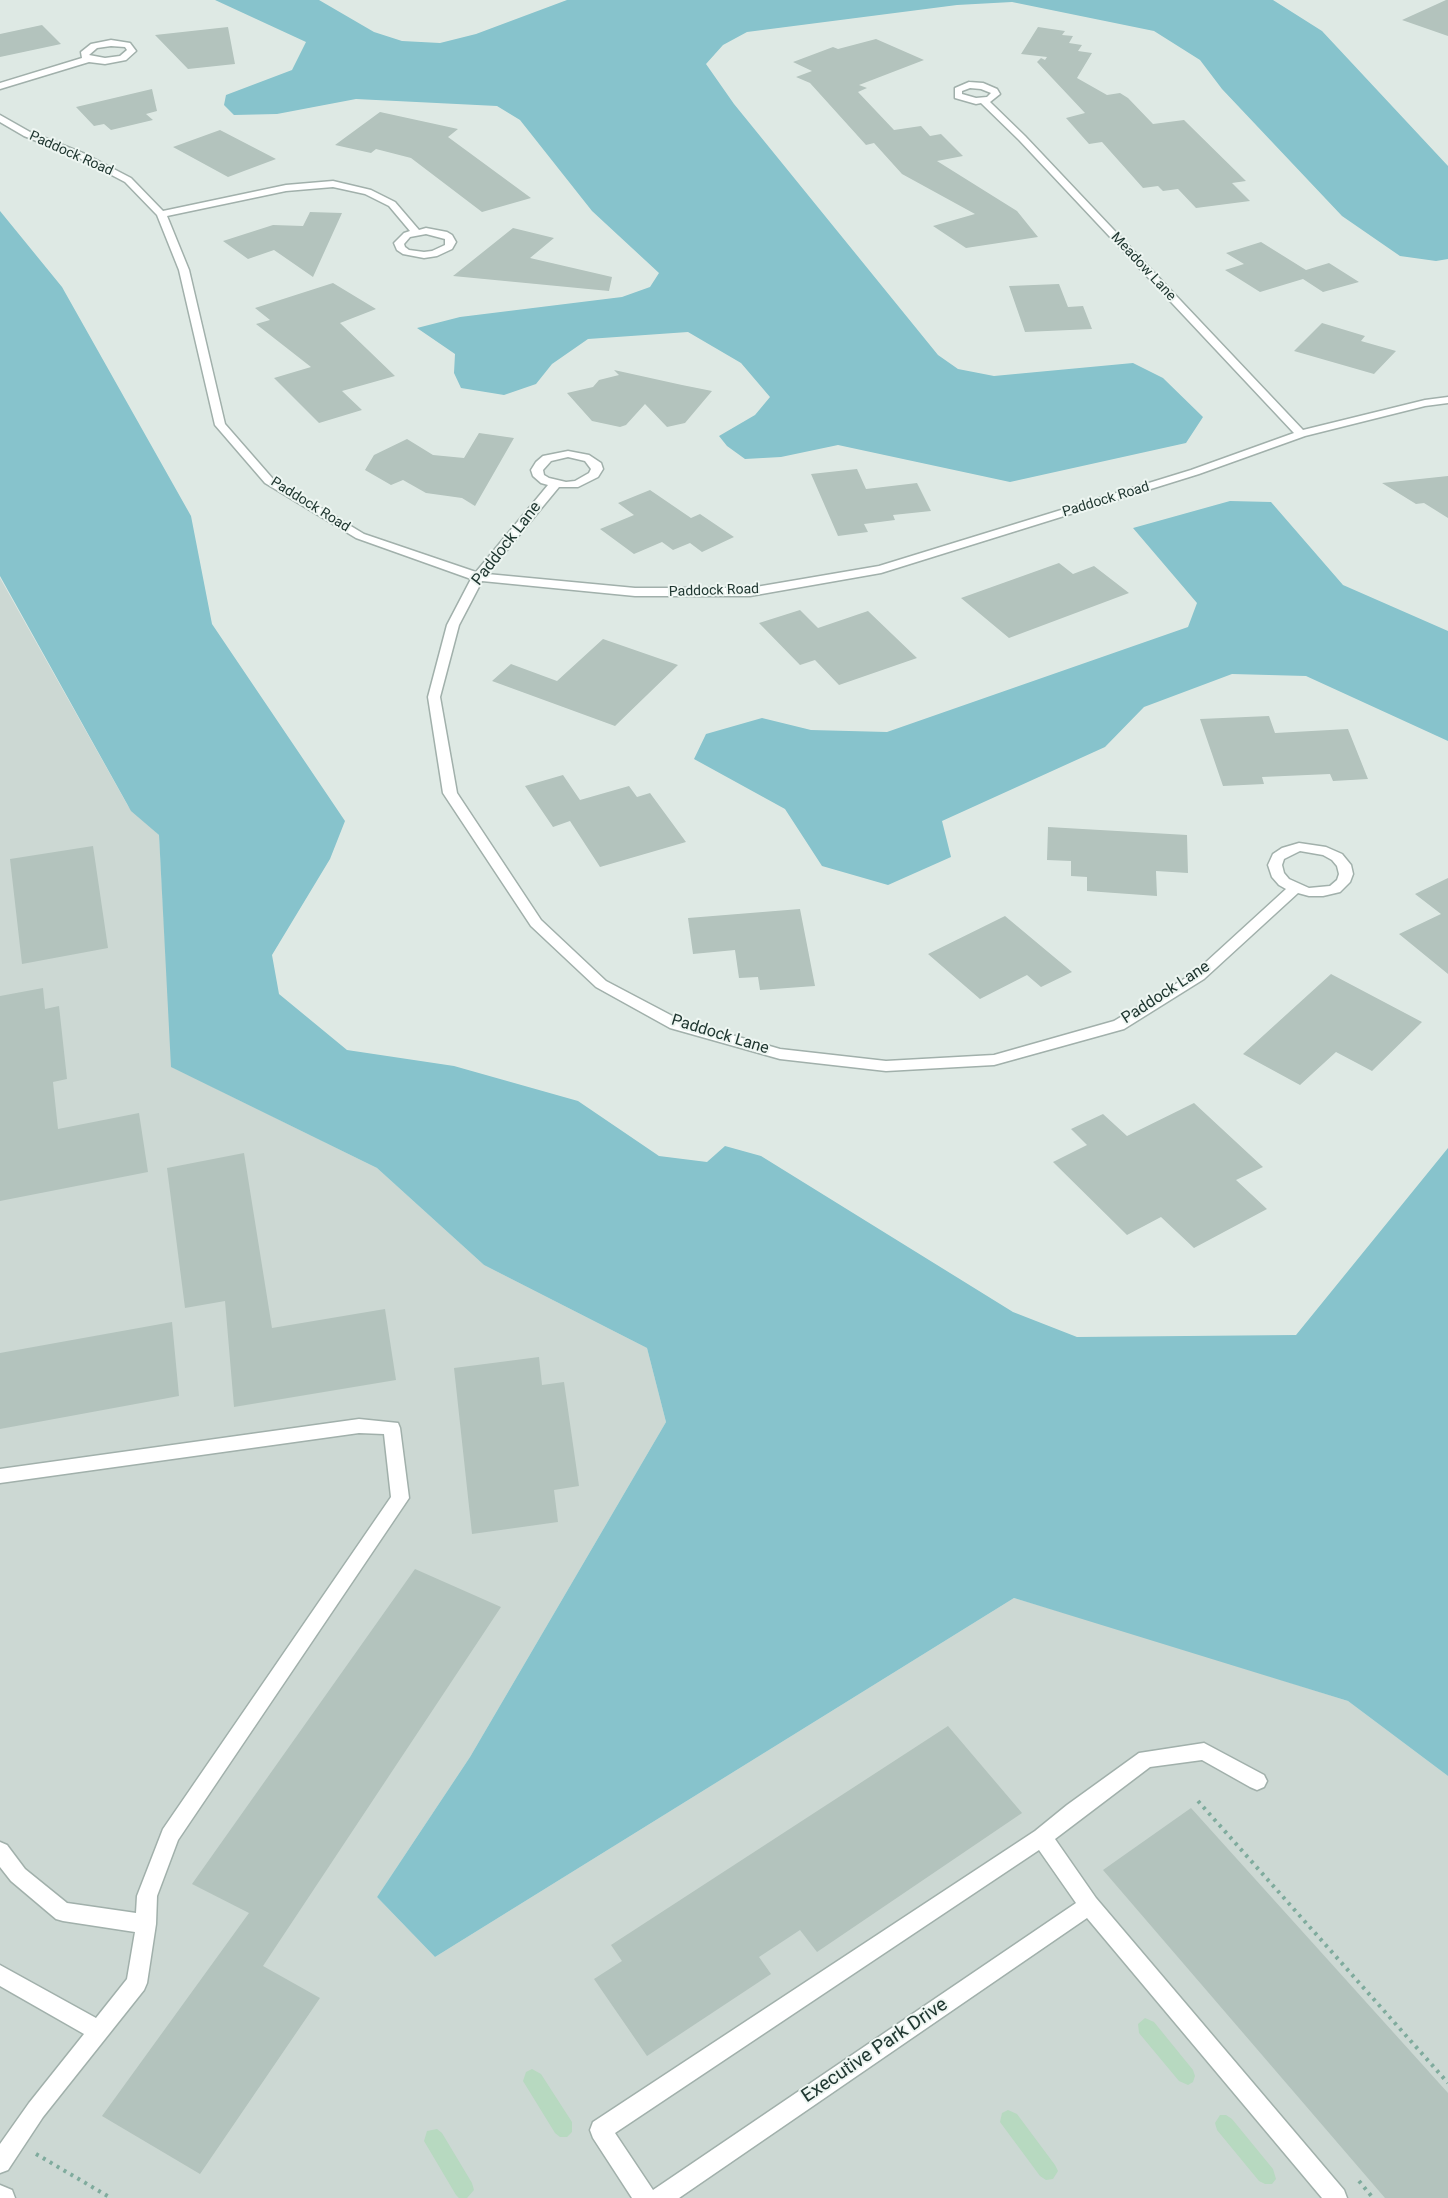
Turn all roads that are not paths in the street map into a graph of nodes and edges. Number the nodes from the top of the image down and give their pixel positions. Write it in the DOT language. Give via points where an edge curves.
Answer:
graph roads {
  1 [pos="89,59"];
  2 [pos="0,86"];
  3 [pos="984,101"];
  4 [pos="0,118"];
  5 [pos="161,214"];
  6 [pos="416,232"];
  7 [pos="1448,400"];
  8 [pos="1301,434"];
  9 [pos="555,484"];
  10 [pos="478,577"];
  11 [pos="1295,888"];
  12 [pos="0,1476"];
  13 [pos="1257,1781"];
  14 [pos="1042,1837"];
  15 [pos="0,1851"];
  16 [pos="1089,1905"];
  17 [pos="146,1924"];
  18 [pos="0,1975"];
  19 [pos="99,2031"];
  20 [pos="0,2162"];
  21 [pos="0,2196"];
  22 [pos="4,2198"];
  23 [pos="645,2198"];
  24 [pos="660,2198"];
  25 [pos="1336,2198"];
  1 -- 2 [label="street"];
  3 -- 8 [label="street, Meadow Lane"];
  4 -- 5 [label="street, Paddock Road" via="27,134 82,156 128,180"];
  5 -- 6 [label="street" via="286,188 333,184 368,192 392,204"];
  5 -- 10 [label="street, Paddock Road" via="184,270 220,424 269,481 360,536"];
  7 -- 8 [label="street, Paddock Road"];
  8 -- 10 [label="street, Paddock Road" via="1195,472 881,569 750,592 635,592"];
  9 -- 9 [label="street, Paddock Lane" via="588,480 597,469 595,463 579,455 562,454 547,458 537,470 539,476"];
  9 -- 10 [label="street, Paddock Lane"];
  10 -- 11 [label="street, Paddock Lane" via="453,625 434,697 450,793 536,923 601,984 675,1024 780,1054 866,1064 886,1066 994,1060 1119,1025 1199,976"];
  11 -- 11 [label="street" via="1316,892 1335,889 1343,882 1344,866 1326,851 1298,848 1287,851 1278,857 1275,865 1277,874"];
  12 -- 17 [label="street" via="359,1426 392,1428 400,1498 170,1835 147,1896"];
  13 -- 14 [label="street" via="1204,1751 1146,1759"];
  14 -- 16 [label="street"];
  14 -- 23 [label="street" via="601,2130"];
  15 -- 17 [label="street" via="18,1875 64,1912"];
  16 -- 24 [label="street, Executive Park Drive"];
  16 -- 25 [label="street"];
  17 -- 19 [label="street" via="137,1983"];
  18 -- 19 [label="street"];
  19 -- 20 [label="street"];
  21 -- 22 [label="street"];
}
